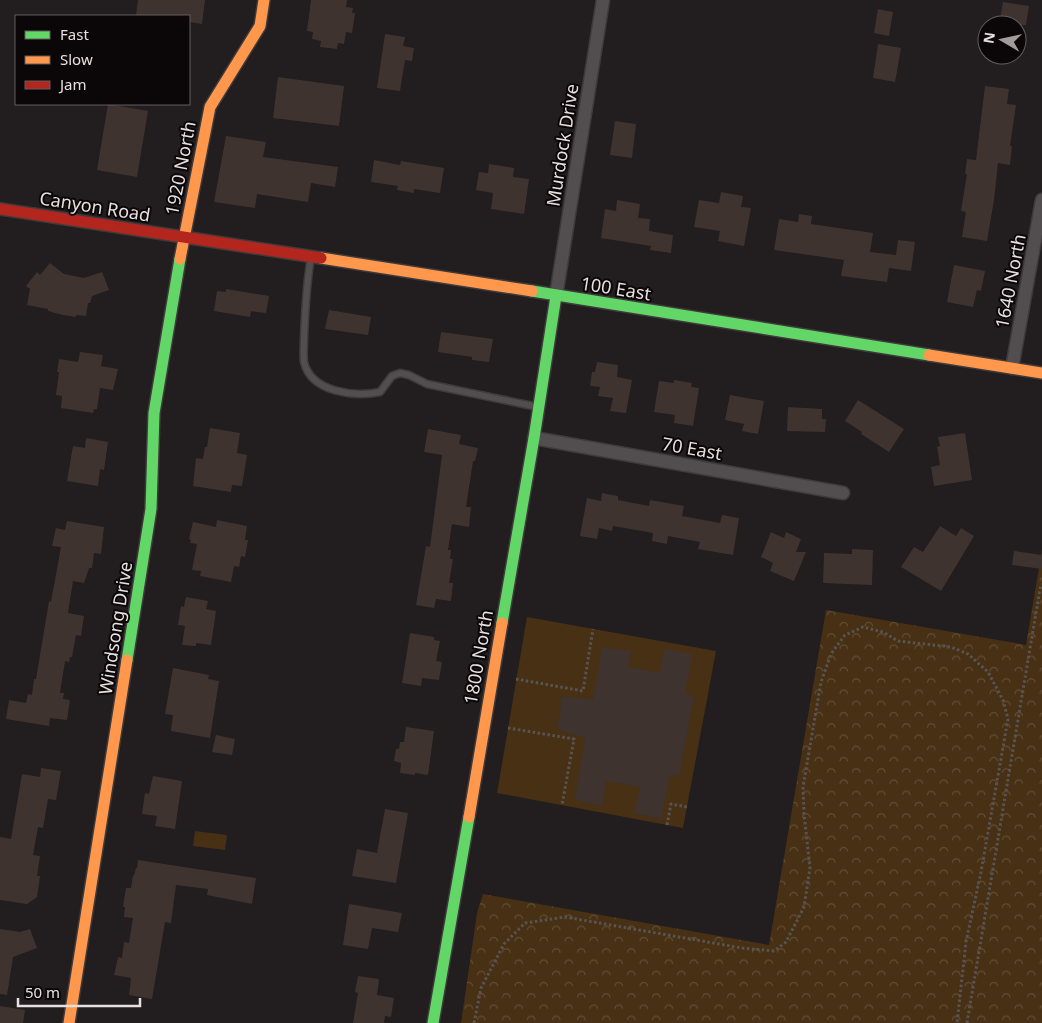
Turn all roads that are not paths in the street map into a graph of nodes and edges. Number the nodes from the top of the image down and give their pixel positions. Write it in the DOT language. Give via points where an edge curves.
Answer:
graph roads {
  1 [pos="264,0"];
  2 [pos="603,0"];
  3 [pos="1042,200"];
  4 [pos="0,209"];
  5 [pos="184,237"];
  6 [pos="1039,239"];
  7 [pos="311,256"];
  8 [pos="556,296"];
  9 [pos="1012,368"];
  10 [pos="1042,373"];
  11 [pos="539,407"];
  12 [pos="534,438"];
  13 [pos="843,493"];
  14 [pos="69,1023"];
  15 [pos="433,1023"];
  1 -- 5 [label="street, 1920 North" via="260,26 210,107"];
  2 -- 8 [label="street, Murdock Drive"];
  3 -- 6 [label="street, 1640 North"];
  4 -- 5 [label="street, Canyon Road"];
  5 -- 7 [label="street, 100 East"];
  5 -- 14 [label="street, Windsong Drive" via="154,413 151,509"];
  6 -- 9 [label="street, 1640 North"];
  7 -- 8 [label="street, 100 East"];
  7 -- 11 [label="lane" via="306,287 304,363 313,378 322,385 341,392 370,394 380,392 392,376 400,373 426,384"];
  8 -- 9 [label="street, 100 East"];
  8 -- 11 [label="street, 1800 North"];
  9 -- 10 [label="street, 100 East"];
  11 -- 12 [label="street, 1800 North"];
  12 -- 13 [label="street, 70 East"];
  12 -- 15 [label="street, 1800 North"];
}
